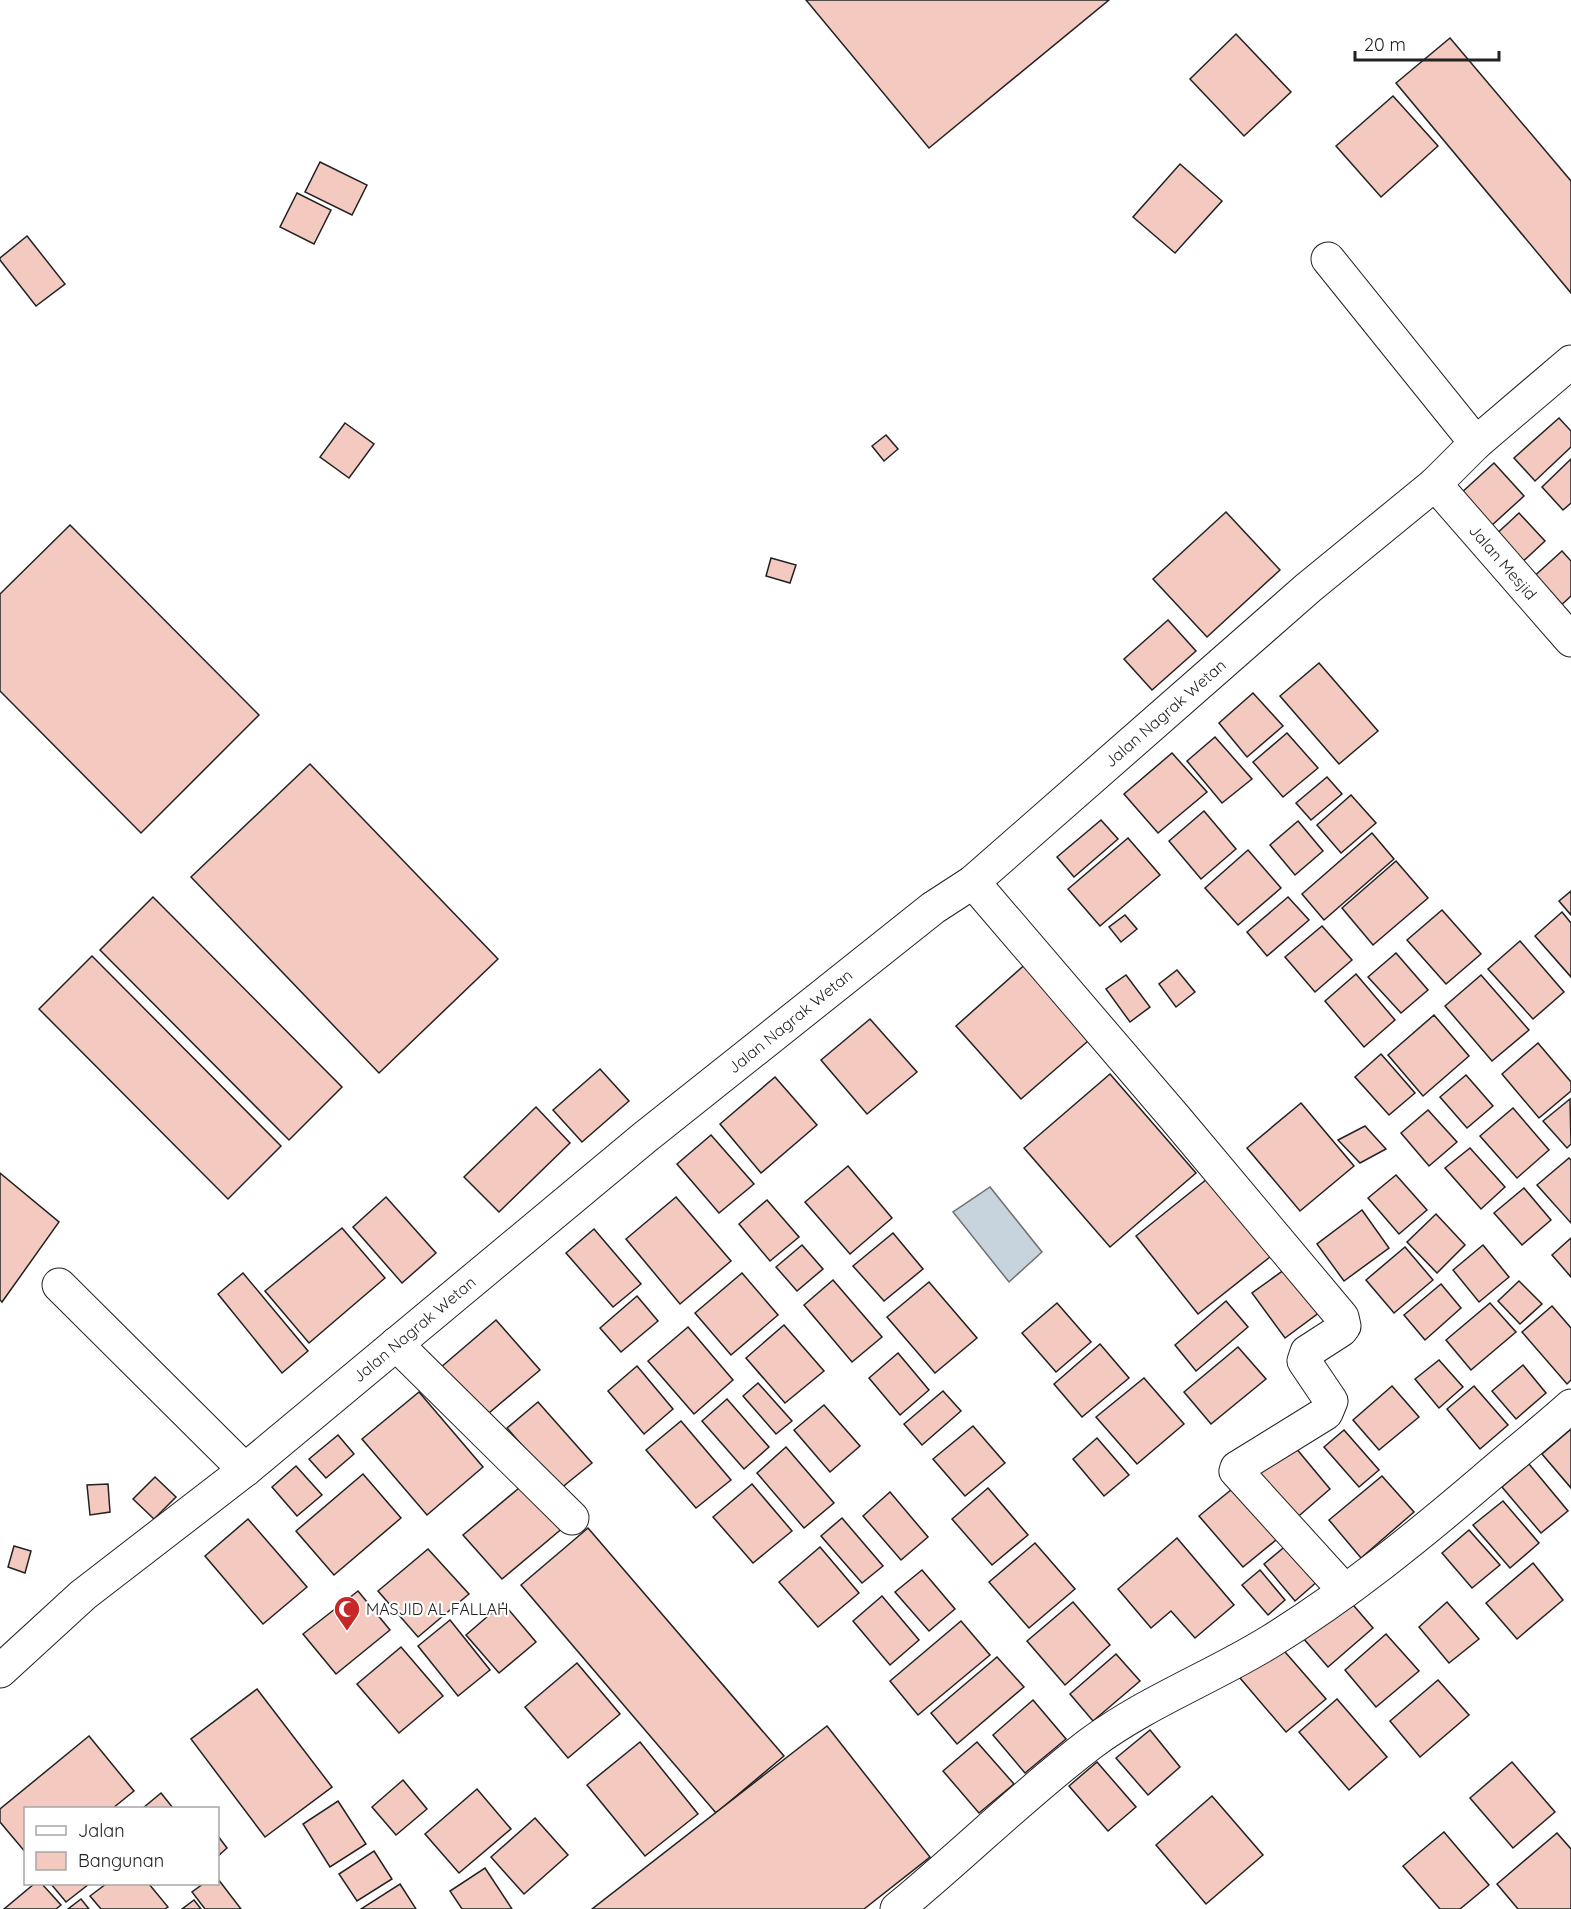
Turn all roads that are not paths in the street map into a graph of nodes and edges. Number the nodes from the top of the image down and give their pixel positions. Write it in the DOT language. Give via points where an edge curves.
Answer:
graph roads {
  1 [pos="1328,259"];
  2 [pos="1571,362"];
  3 [pos="1476,443"];
  4 [pos="1435,484"];
  5 [pos="1571,640"];
  6 [pos="973,882"];
  7 [pos="59,1285"];
  8 [pos="396,1344"];
  9 [pos="1571,1406"];
  10 [pos="245,1470"];
  11 [pos="572,1518"];
  12 [pos="1345,1591"];
  13 [pos="0,1671"];
  14 [pos="897,1909"];
  1 -- 3 [label="street"];
  2 -- 3 [label="street, Jalan Nagrak Wetan"];
  3 -- 4 [label="street, Jalan Nagrak Wetan"];
  4 -- 5 [label="street, Jalan Mesjid"];
  4 -- 6 [label="street, Jalan Nagrak Wetan" via="1308,588"];
  6 -- 8 [label="street, Jalan Nagrak Wetan" via="933,908 644,1138"];
  6 -- 12 [label="street" via="1342,1317 1341,1330 1304,1358 1330,1401 1326,1413 1236,1471"];
  7 -- 10 [label="street"];
  8 -- 10 [label="street, Jalan Nagrak Wetan"];
  8 -- 11 [label="street"];
  9 -- 12 [label="street" via="1448,1511"];
  10 -- 13 [label="street, Jalan Nagrak Wetan" via="83,1595"];
  12 -- 14 [label="street" via="1270,1641 1148,1707 1091,1743"];
}
